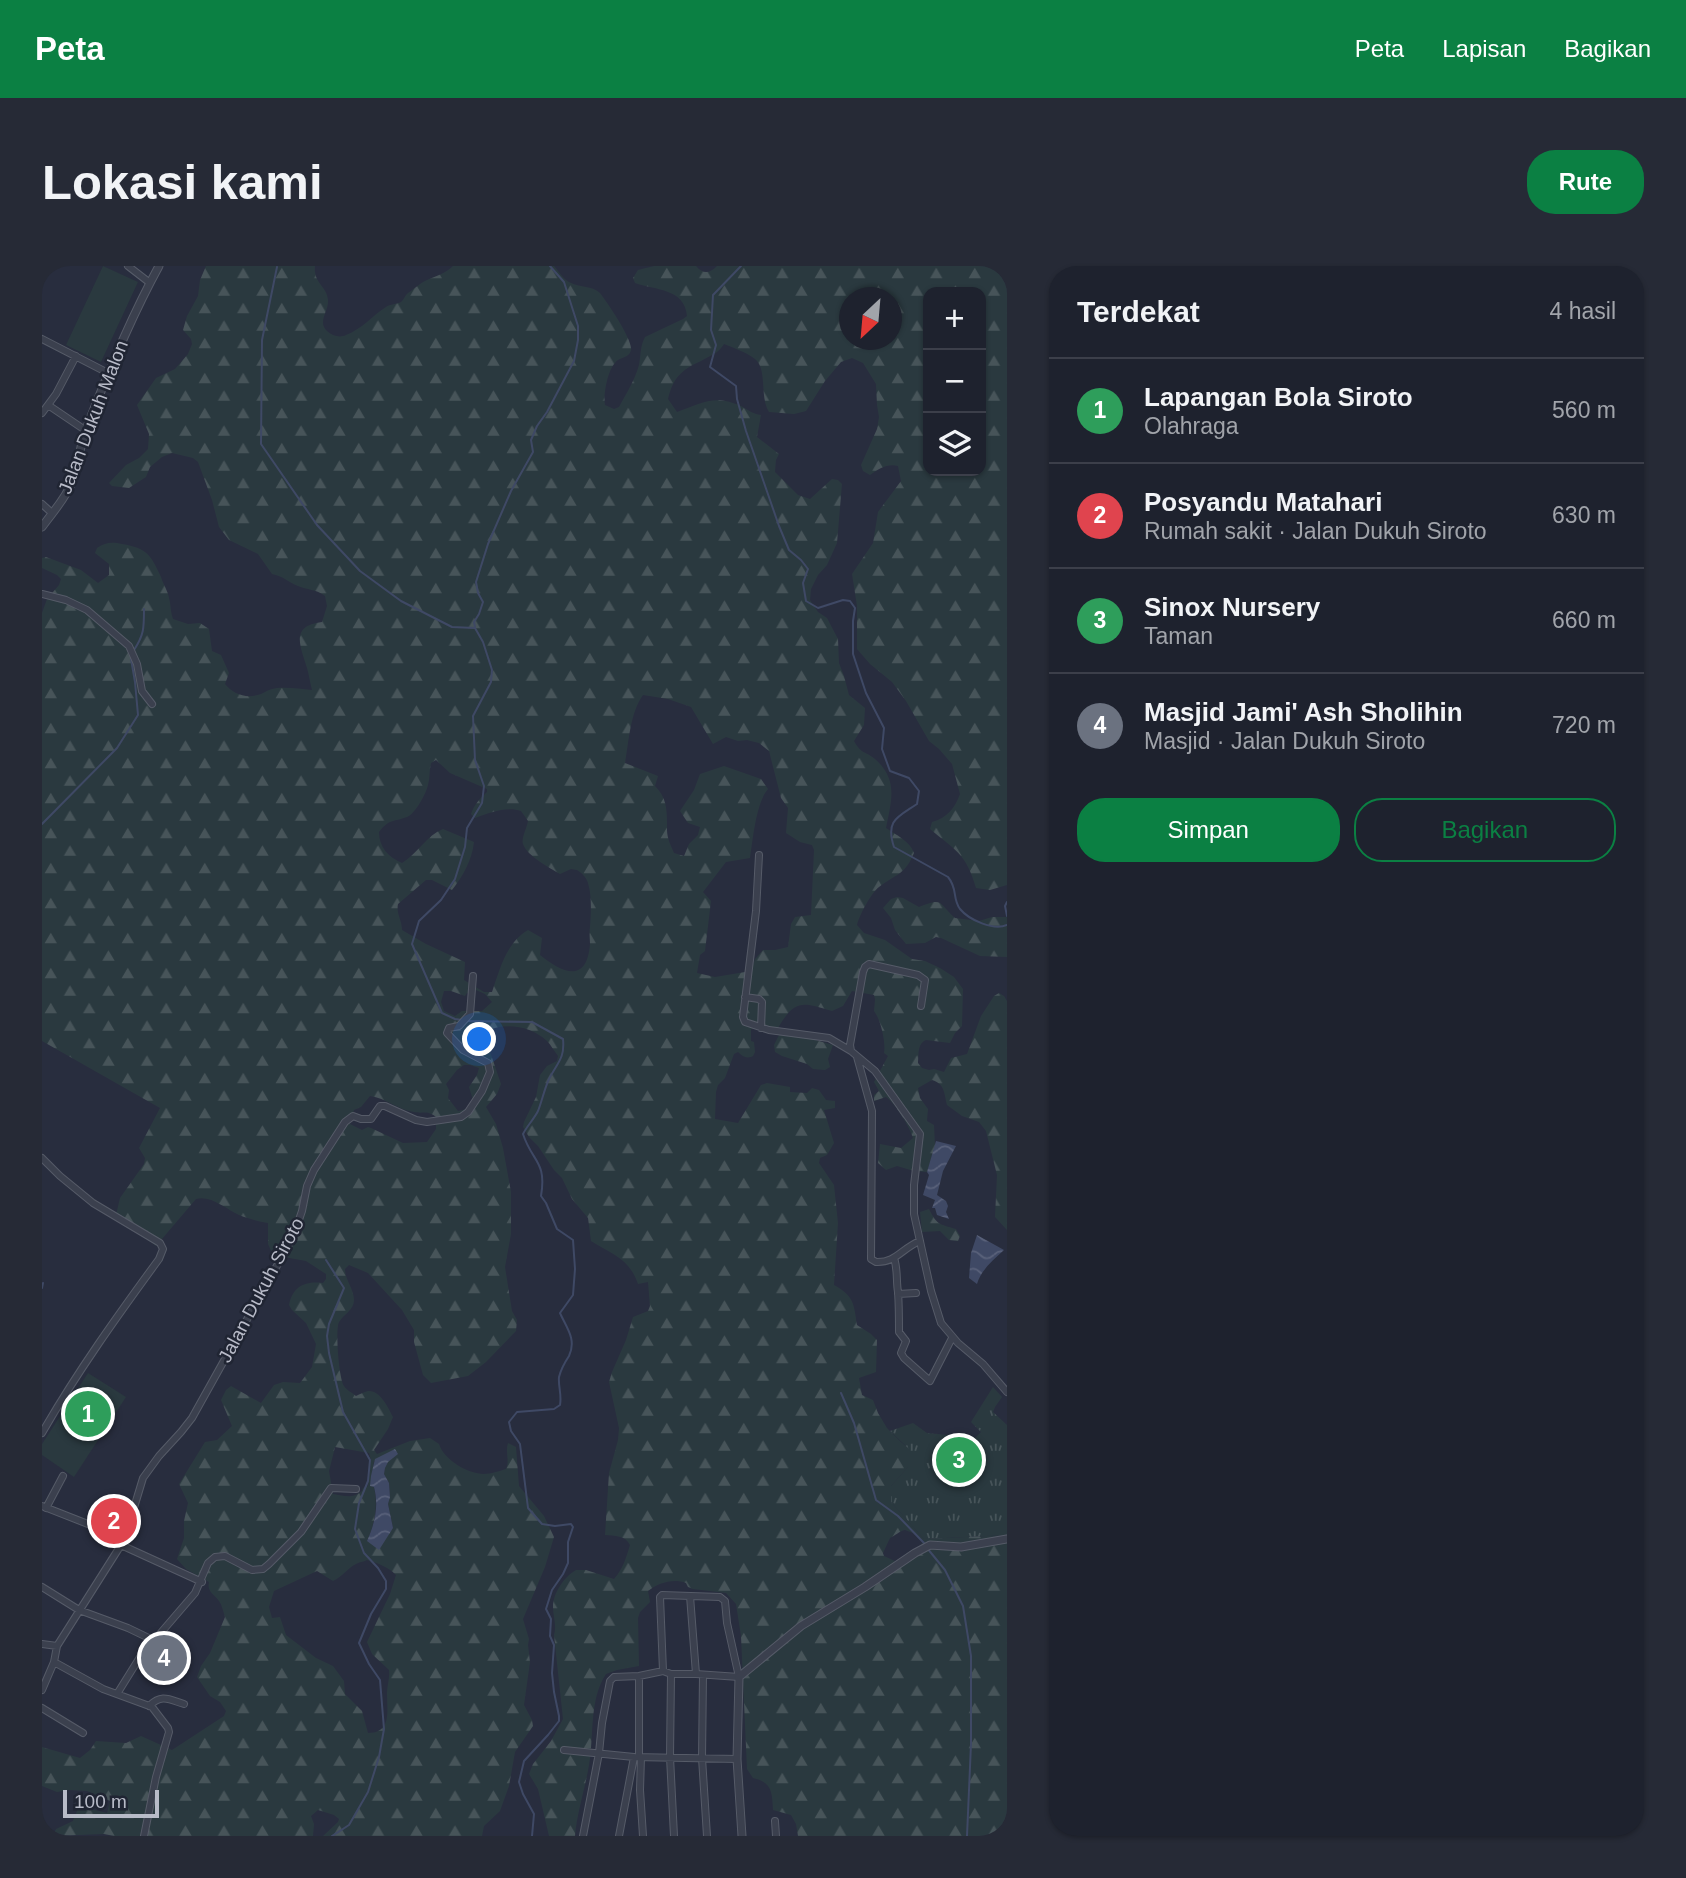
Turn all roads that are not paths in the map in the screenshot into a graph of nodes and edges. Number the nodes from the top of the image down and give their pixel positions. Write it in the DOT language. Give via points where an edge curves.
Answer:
graph roads {
  1 [pos="128,266"];
  2 [pos="159,266"];
  3 [pos="150,283"];
  4 [pos="42,339"];
  5 [pos="76,356"];
  6 [pos="108,373"];
  7 [pos="48,405"];
  8 [pos="42,413"];
  9 [pos="85,430"];
  10 [pos="42,504"];
  11 [pos="52,513"];
  12 [pos="42,527"];
  13 [pos="42,594"];
  14 [pos="152,704"];
  15 [pos="759,855"];
  16 [pos="473,976"];
  17 [pos="746,997"];
  18 [pos="921,1006"];
  19 [pos="761,1028"];
  20 [pos="850,1051"];
  21 [pos="857,1058"];
  22 [pos="42,1158"];
  23 [pos="920,1241"];
  24 [pos="894,1258"];
  25 [pos="916,1293"];
  26 [pos="898,1294"];
  27 [pos="952,1338"];
  28 [pos="1007,1387"];
  29 [pos="42,1433"];
  30 [pos="63,1476"];
  31 [pos="356,1489"];
  32 [pos="44,1507"];
  33 [pos="127,1534"];
  34 [pos="1007,1539"];
  35 [pos="121,1545"];
  36 [pos="202,1582"];
  37 [pos="42,1587"];
  38 [pos="690,1595"];
  39 [pos="79,1609"];
  40 [pos="153,1640"];
  41 [pos="42,1644"];
  42 [pos="57,1646"];
  43 [pos="54,1662"];
  44 [pos="663,1671"];
  45 [pos="671,1674"];
  46 [pos="699,1674"];
  47 [pos="639,1676"];
  48 [pos="739,1677"];
  49 [pos="42,1690"];
  50 [pos="117,1694"];
  51 [pos="184,1704"];
  52 [pos="149,1706"];
  53 [pos="42,1708"];
  54 [pos="83,1732"];
  55 [pos="564,1750"];
  56 [pos="598,1753"];
  57 [pos="638,1757"];
  58 [pos="670,1757"];
  59 [pos="702,1758"];
  60 [pos="737,1759"];
  61 [pos="775,1821"];
  62 [pos="144,1836"];
  63 [pos="583,1836"];
  64 [pos="619,1836"];
  65 [pos="643,1836"];
  66 [pos="674,1836"];
  67 [pos="707,1836"];
  68 [pos="742,1836"];
  69 [pos="776,1836"];
  1 -- 3 [label="street"];
  2 -- 3 [label="street, Jalan Dukuh Malon"];
  3 -- 6 [label="street, Jalan Dukuh Malon"];
  4 -- 5 [label="street"];
  5 -- 6 [label="street"];
  5 -- 7 [label="street"];
  6 -- 9 [label="street, Jalan Dukuh Malon"];
  7 -- 8 [label="street"];
  7 -- 9 [label="street"];
  9 -- 11 [label="street, Jalan Dukuh Malon" via="72,481"];
  10 -- 11 [label="street"];
  11 -- 12 [label="street, Jalan Dukuh Malon"];
  13 -- 14 [label="street" via="87,610 129,646 142,691"];
  15 -- 17 [label="street"];
  16 -- 33 [label="street, Jalan Dukuh Siroto" via="470,1014 447,1033 489,1066 477,1100 461,1117 427,1122 380,1106 371,1119 353,1116 345,1122 314,1170 293,1237 191,1418 143,1478"];
  17 -- 19 [label="street" via="745,1022"];
  17 -- 19 [label="street" via="762,1002"];
  18 -- 20 [label="street" via="925,980 869,964"];
  19 -- 20 [label="street" via="829,1038"];
  20 -- 21 [label="street"];
  21 -- 23 [label="street" via="874,1071 920,1134 913,1202"];
  21 -- 24 [label="street" via="872,1111 871,1259"];
  22 -- 29 [label="street" via="93,1203 163,1249"];
  23 -- 24 [label="street"];
  23 -- 27 [label="street" via="941,1323"];
  24 -- 26 [label="street"];
  25 -- 26 [label="street"];
  26 -- 27 [label="street" via="899,1332 906,1340 901,1353 930,1381"];
  27 -- 28 [label="street"];
  30 -- 32 [label="street"];
  31 -- 36 [label="street" via="331,1488 301,1532 263,1569 252,1570 225,1556 215,1558 208,1563"];
  32 -- 33 [label="street"];
  33 -- 35 [label="street, Jalan Dukuh Siroto"];
  34 -- 48 [label="street" via="961,1547 930,1545 801,1626"];
  35 -- 36 [label="street"];
  35 -- 39 [label="street, Jalan Dukuh Siroto"];
  36 -- 40 [label="street"];
  37 -- 39 [label="street"];
  38 -- 44 [label="street" via="660,1597"];
  38 -- 46 [label="street"];
  38 -- 48 [label="street" via="725,1601"];
  39 -- 40 [label="street"];
  39 -- 42 [label="street, Jalan Dukuh Siroto"];
  40 -- 50 [label="street"];
  41 -- 42 [label="street"];
  42 -- 43 [label="street, Jalan Dukuh Siroto"];
  43 -- 49 [label="street, Jalan Dukuh Siroto"];
  43 -- 50 [label="street"];
  44 -- 45 [label="street"];
  44 -- 47 [label="street"];
  45 -- 46 [label="street"];
  45 -- 58 [label="street"];
  46 -- 48 [label="street"];
  46 -- 59 [label="street"];
  47 -- 56 [label="street" via="610,1681"];
  47 -- 57 [label="street"];
  48 -- 60 [label="street"];
  50 -- 52 [label="street"];
  51 -- 52 [label="street" via="158,1698"];
  52 -- 62 [label="street" via="169,1732"];
  53 -- 54 [label="street"];
  55 -- 56 [label="street"];
  56 -- 57 [label="street"];
  56 -- 63 [label="street"];
  57 -- 58 [label="street"];
  57 -- 64 [label="street"];
  57 -- 65 [label="street"];
  58 -- 59 [label="street"];
  58 -- 66 [label="street"];
  59 -- 60 [label="street"];
  59 -- 67 [label="street"];
  60 -- 68 [label="street"];
  61 -- 69 [label="street"];
}
